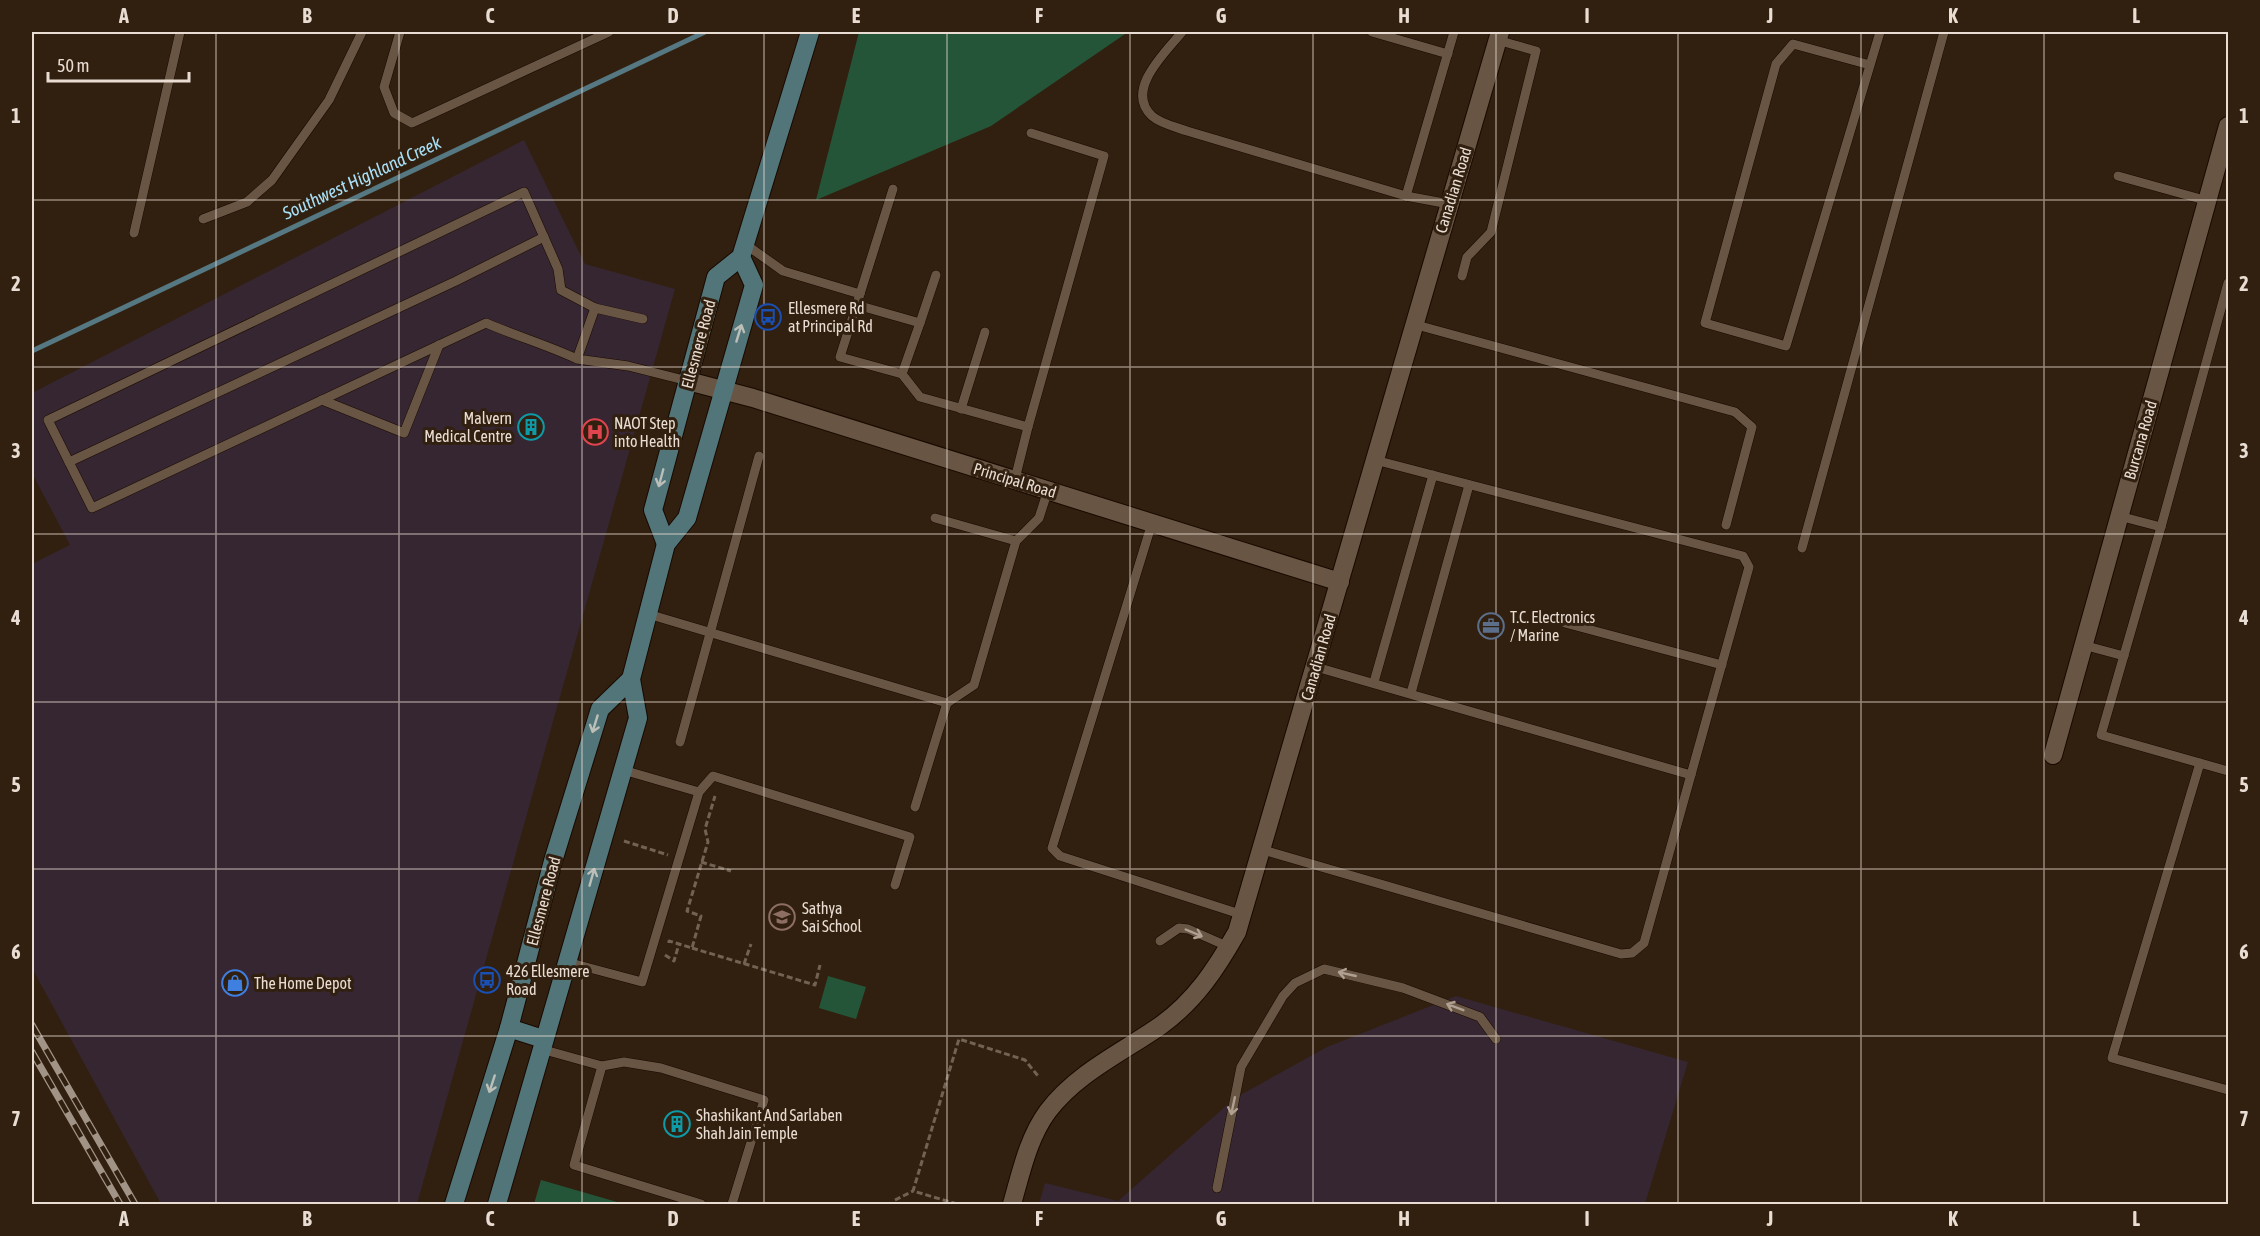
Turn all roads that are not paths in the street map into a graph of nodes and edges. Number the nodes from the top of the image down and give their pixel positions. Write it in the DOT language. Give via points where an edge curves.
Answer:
graph roads {
  1 [pos="180,32"];
  2 [pos="362,32"];
  3 [pos="400,32"];
  4 [pos="609,32"];
  5 [pos="810,32"];
  6 [pos="1182,32"];
  7 [pos="1372,32"];
  8 [pos="1454,32"];
  9 [pos="1880,32"];
  10 [pos="1944,32"];
  11 [pos="1499,36"];
  12 [pos="1448,54"];
  13 [pos="1870,65"];
  14 [pos="2229,126"];
  15 [pos="1031,133"];
  16 [pos="2225,149"];
  17 [pos="2118,176"];
  18 [pos="893,189"];
  19 [pos="1406,196"];
  20 [pos="2208,201"];
  21 [pos="1449,204"];
  22 [pos="203,219"];
  23 [pos="134,233"];
  24 [pos="544,237"];
  25 [pos="743,251"];
  26 [pos="936,275"];
  27 [pos="1462,276"];
  28 [pos="2229,284"];
  29 [pos="860,294"];
  30 [pos="857,305"];
  31 [pos="595,308"];
  32 [pos="643,319"];
  33 [pos="920,323"];
  34 [pos="1413,324"];
  35 [pos="985,332"];
  36 [pos="439,345"];
  37 [pos="577,359"];
  38 [pos="902,374"];
  39 [pos="688,381"];
  40 [pos="723,389"];
  41 [pos="322,400"];
  42 [pos="961,409"];
  43 [pos="1028,427"];
  44 [pos="759,456"];
  45 [pos="1375,460"];
  46 [pos="69,462"];
  47 [pos="1433,476"];
  48 [pos="1015,479"];
  49 [pos="1469,485"];
  50 [pos="1048,490"];
  51 [pos="2120,516"];
  52 [pos="935,518"];
  53 [pos="1152,523"];
  54 [pos="1726,525"];
  55 [pos="2161,527"];
  56 [pos="1016,541"];
  57 [pos="666,544"];
  58 [pos="1802,548"];
  59 [pos="1340,582"];
  60 [pos="648,614"];
  61 [pos="1566,623"];
  62 [pos="710,632"];
  63 [pos="2084,645"];
  64 [pos="2124,656"];
  65 [pos="1722,665"];
  66 [pos="1316,667"];
  67 [pos="631,679"];
  68 [pos="1374,682"];
  69 [pos="1411,693"];
  70 [pos="947,703"];
  71 [pos="680,742"];
  72 [pos="2053,755"];
  73 [pos="2200,763"];
  74 [pos="623,770"];
  75 [pos="2229,771"];
  76 [pos="1691,775"];
  77 [pos="699,792"];
  78 [pos="915,807"];
  79 [pos="1263,850"];
  80 [pos="896,885"];
  81 [pos="1245,915"];
  82 [pos="1160,941"];
  83 [pos="1229,947"];
  84 [pos="567,962"];
  85 [pos="509,1028"];
  86 [pos="1496,1039"];
  87 [pos="542,1044"];
  88 [pos="602,1066"];
  89 [pos="2229,1090"];
  90 [pos="1216,1188"];
  91 [pos="454,1204"];
  92 [pos="497,1204"];
  93 [pos="701,1204"];
  94 [pos="732,1204"];
  95 [pos="1012,1204"];
  1 -- 23 [label="lane"];
  2 -- 22 [label="lane" via="328,100 272,180 247,202"];
  3 -- 4 [label="lane" via="384,87 394,113 412,123"];
  5 -- 25 [label="main road"];
  6 -- 19 [label="lane" via="1144,84 1144,102 1152,116 1187,131"];
  7 -- 12 [label="lane"];
  8 -- 12 [label="lane"];
  9 -- 13 [label="lane"];
  10 -- 58 [label="lane"];
  11 -- 21 [label="street, Canadian Road"];
  11 -- 27 [label="lane" via="1536,51 1491,232 1467,257"];
  12 -- 19 [label="lane"];
  13 -- 13 [label="lane" via="1786,346 1706,323 1776,64 1793,44"];
  14 -- 16 [label="street, Burcana Road"];
  15 -- 43 [label="lane" via="1104,156"];
  16 -- 20 [label="street, Burcana Road"];
  17 -- 20 [label="lane"];
  18 -- 29 [label="lane"];
  19 -- 21 [label="lane"];
  20 -- 51 [label="street, Burcana Road"];
  21 -- 34 [label="street, Canadian Road"];
  24 -- 31 [label="lane" via="558,269 561,290"];
  24 -- 46 [label="lane"];
  24 -- 46 [label="lane" via="524,192 513,197 48,420"];
  25 -- 29 [label="lane" via="783,271"];
  25 -- 39 [label="main road, Ellesmere Road" via="717,277"];
  40 -- 25 [label="main road, one-way" via="754,285"];
  26 -- 33 [label="lane"];
  28 -- 55 [label="lane"];
  29 -- 30 [label="lane"];
  30 -- 33 [label="lane"];
  30 -- 38 [label="lane" via="840,357"];
  31 -- 32 [label="lane"];
  31 -- 37 [label="lane"];
  33 -- 38 [label="lane"];
  34 -- 45 [label="street, Canadian Road"];
  34 -- 54 [label="lane" via="1735,412 1752,427"];
  35 -- 42 [label="lane"];
  36 -- 37 [label="lane" via="486,323"];
  36 -- 41 [label="lane"];
  36 -- 41 [label="lane" via="404,433"];
  37 -- 39 [label="lane" via="628,366"];
  38 -- 42 [label="lane" via="920,397"];
  39 -- 40 [label="street, Principal Road"];
  39 -- 57 [label="main road, Ellesmere Road, one-way" via="652,510"];
  40 -- 48 [label="street, Principal Road"];
  40 -- 57 [label="main road" via="687,518"];
  41 -- 46 [label="lane" via="92,508"];
  42 -- 43 [label="lane"];
  43 -- 48 [label="lane"];
  44 -- 62 [label="lane"];
  45 -- 47 [label="lane"];
  45 -- 59 [label="street, Canadian Road"];
  47 -- 49 [label="lane"];
  47 -- 68 [label="lane"];
  48 -- 50 [label="street, Principal Road"];
  49 -- 65 [label="lane" via="1743,556 1749,567"];
  49 -- 69 [label="lane"];
  50 -- 53 [label="street, Principal Road"];
  50 -- 56 [label="lane" via="1039,518"];
  51 -- 55 [label="lane"];
  51 -- 63 [label="street, Burcana Road"];
  52 -- 56 [label="lane"];
  53 -- 59 [label="street, Principal Road"];
  53 -- 81 [label="lane" via="1052,848 1060,856"];
  55 -- 64 [label="lane"];
  56 -- 70 [label="lane" via="974,685"];
  57 -- 60 [label="main road"];
  59 -- 66 [label="street, Canadian Road"];
  60 -- 62 [label="lane"];
  60 -- 67 [label="main road"];
  61 -- 65 [label="lane"];
  62 -- 70 [label="lane"];
  62 -- 71 [label="lane"];
  63 -- 64 [label="lane"];
  63 -- 72 [label="street, Burcana Road"];
  64 -- 73 [label="lane" via="2102,735"];
  65 -- 76 [label="lane"];
  66 -- 68 [label="lane"];
  66 -- 79 [label="street, Canadian Road"];
  67 -- 74 [label="main road" via="638,718"];
  67 -- 85 [label="main road, Ellesmere Road, one-way" via="600,709 553,861"];
  68 -- 69 [label="lane"];
  69 -- 76 [label="lane"];
  70 -- 78 [label="lane"];
  73 -- 75 [label="lane"];
  73 -- 89 [label="lane" via="2112,1058"];
  74 -- 77 [label="lane"];
  84 -- 74 [label="main road, one-way"];
  76 -- 79 [label="lane" via="1644,943 1632,953 1610,950"];
  77 -- 80 [label="lane" via="713,776 910,837"];
  77 -- 84 [label="lane" via="642,982"];
  79 -- 81 [label="street, Canadian Road"];
  81 -- 83 [label="street, Canadian Road"];
  82 -- 83 [label="lane, one-way" via="1179,928"];
  83 -- 95 [label="street, Canadian Road" via="1218,967 1186,1005 1090,1072 1047,1112 1032,1139"];
  84 -- 87 [label="main road"];
  85 -- 87 [label="main road"];
  85 -- 91 [label="main road, Ellesmere Road, one-way"];
  86 -- 90 [label="lane, one-way" via="1480,1017 1403,988 1324,969 1295,984 1283,996 1241,1067"];
  87 -- 88 [label="lane"];
  87 -- 92 [label="main road"];
  88 -- 93 [label="lane" via="574,1165"];
  88 -- 94 [label="lane" via="624,1062 661,1068 764,1100"];
}
